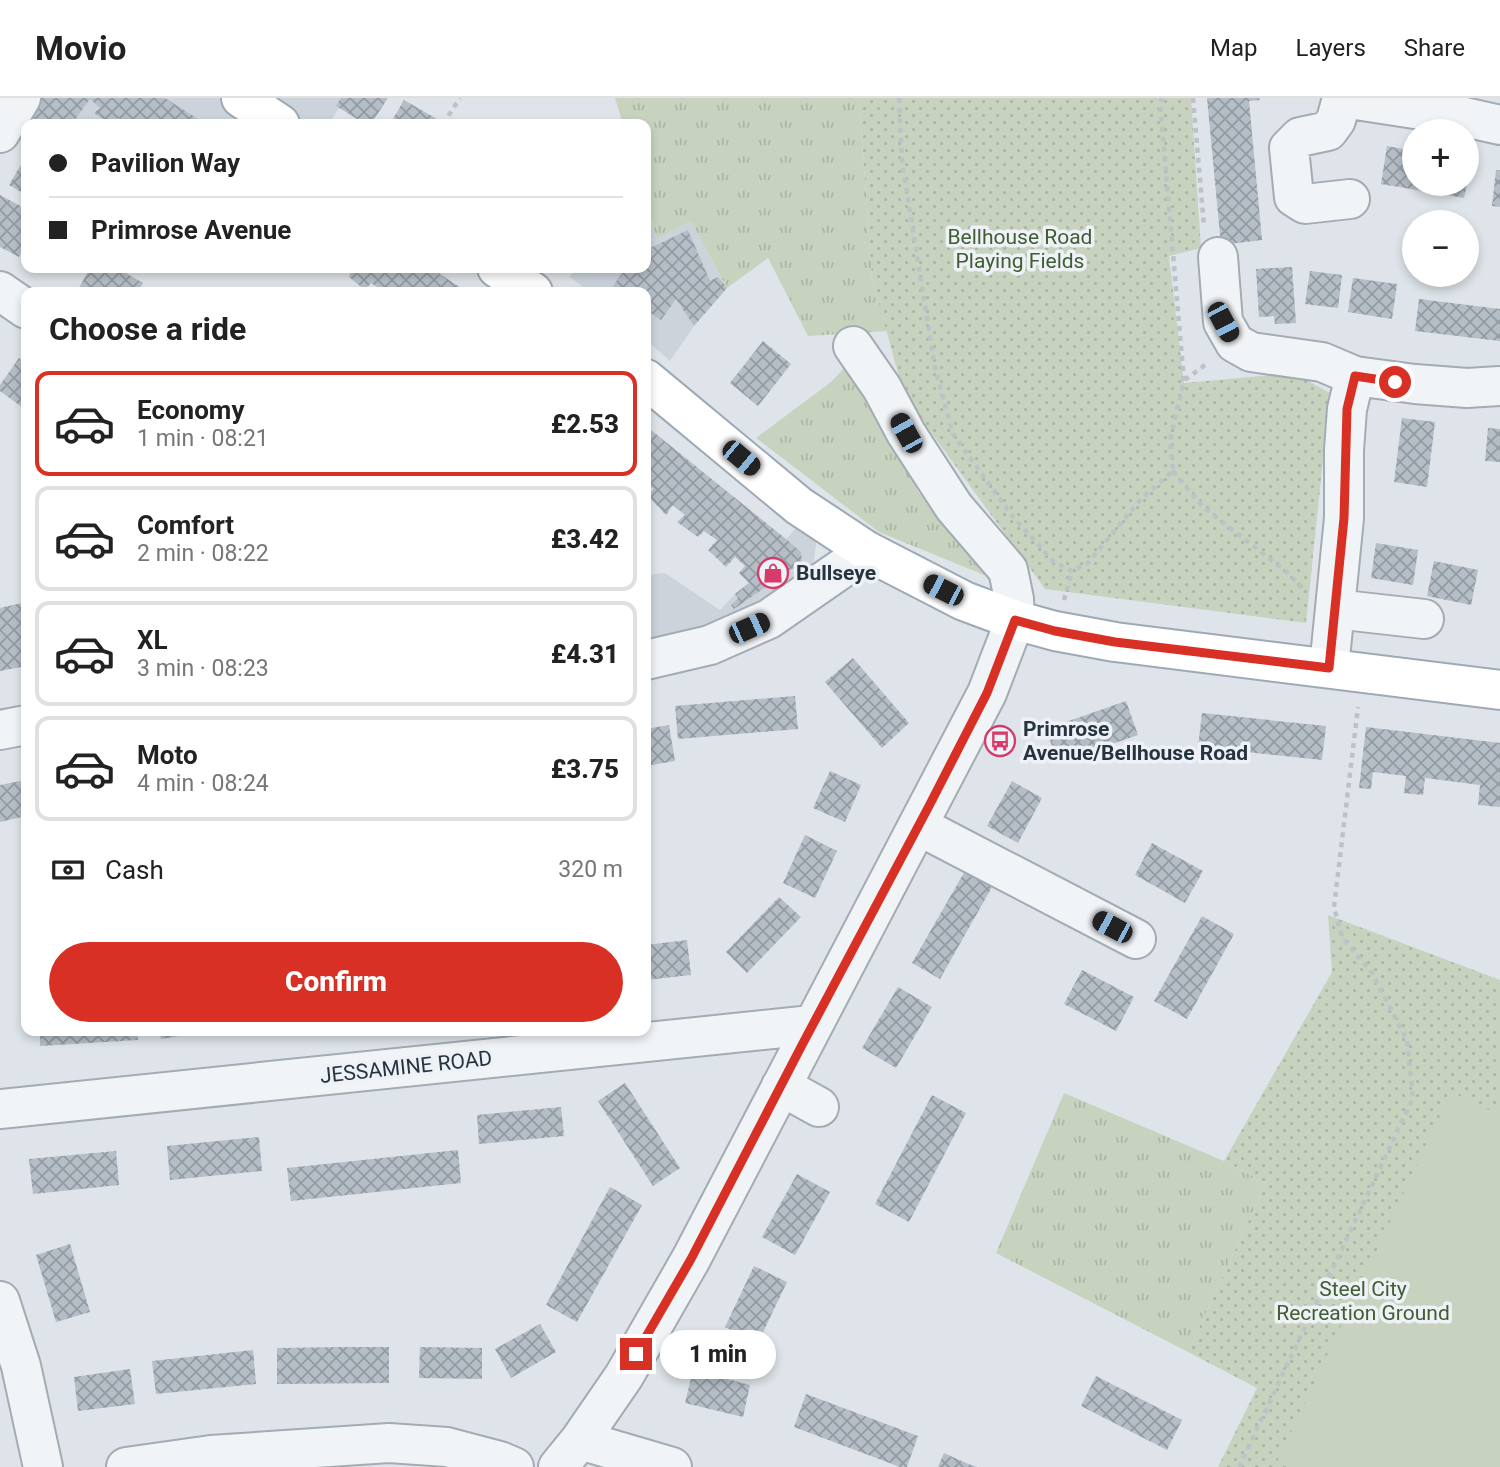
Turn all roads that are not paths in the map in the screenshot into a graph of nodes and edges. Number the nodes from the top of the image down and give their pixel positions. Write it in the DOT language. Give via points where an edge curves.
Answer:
graph roads {
  1 [pos="21,98"];
  2 [pos="241,98"];
  3 [pos="1342,98"];
  4 [pos="272,119"];
  5 [pos="1500,125"];
  6 [pos="0,133"];
  7 [pos="1350,199"];
  8 [pos="1218,257"];
  9 [pos="504,273"];
  10 [pos="526,287"];
  11 [pos="0,290"];
  12 [pos="21,305"];
  13 [pos="853,346"];
  14 [pos="1355,376"];
  15 [pos="651,383"];
  16 [pos="1500,386"];
  17 [pos="867,551"];
  18 [pos="1335,616"];
  19 [pos="1424,619"];
  20 [pos="1015,620"];
  21 [pos="651,659"];
  22 [pos="1346,670"];
  23 [pos="1500,690"];
  24 [pos="21,726"];
  25 [pos="0,730"];
  26 [pos="919,826"];
  27 [pos="1136,939"];
  28 [pos="813,1026"];
  29 [pos="781,1086"];
  30 [pos="820,1107"];
  31 [pos="0,1109"];
  32 [pos="0,1301"];
  33 [pos="569,1454"];
  34 [pos="43,1467"];
  35 [pos="126,1467"];
  36 [pos="514,1467"];
  37 [pos="670,1467"];
  1 -- 6 [label="street"];
  2 -- 4 [label="main road"];
  3 -- 5 [label="street"];
  3 -- 7 [label="street" via="1328,131 1300,137 1289,148 1294,197 1305,204"];
  8 -- 14 [label="street" via="1223,322 1235,343 1251,352 1322,362"];
  9 -- 10 [label="main road"];
  11 -- 12 [label="street"];
  13 -- 20 [label="street" via="954,508 1008,570"];
  14 -- 16 [label="street" via="1467,388"];
  14 -- 18 [label="street" via="1347,409"];
  15 -- 17 [label="main road" via="799,506"];
  17 -- 20 [label="main road" via="964,601"];
  17 -- 21 [label="street" via="769,619 709,645"];
  18 -- 19 [label="street"];
  18 -- 22 [label="street"];
  20 -- 22 [label="main road" via="1115,642"];
  20 -- 26 [label="street" via="987,693"];
  22 -- 23 [label="main road"];
  24 -- 25 [label="street"];
  26 -- 27 [label="street"];
  26 -- 28 [label="street"];
  28 -- 29 [label="street"];
  28 -- 31 [label="street, JESSAMINE ROAD"];
  29 -- 30 [label="street"];
  29 -- 33 [label="street" via="624,1376"];
  32 -- 34 [label="street" via="21,1366"];
  33 -- 37 [label="street"];
  35 -- 36 [label="street" via="211,1455 389,1443 447,1447"];
}
